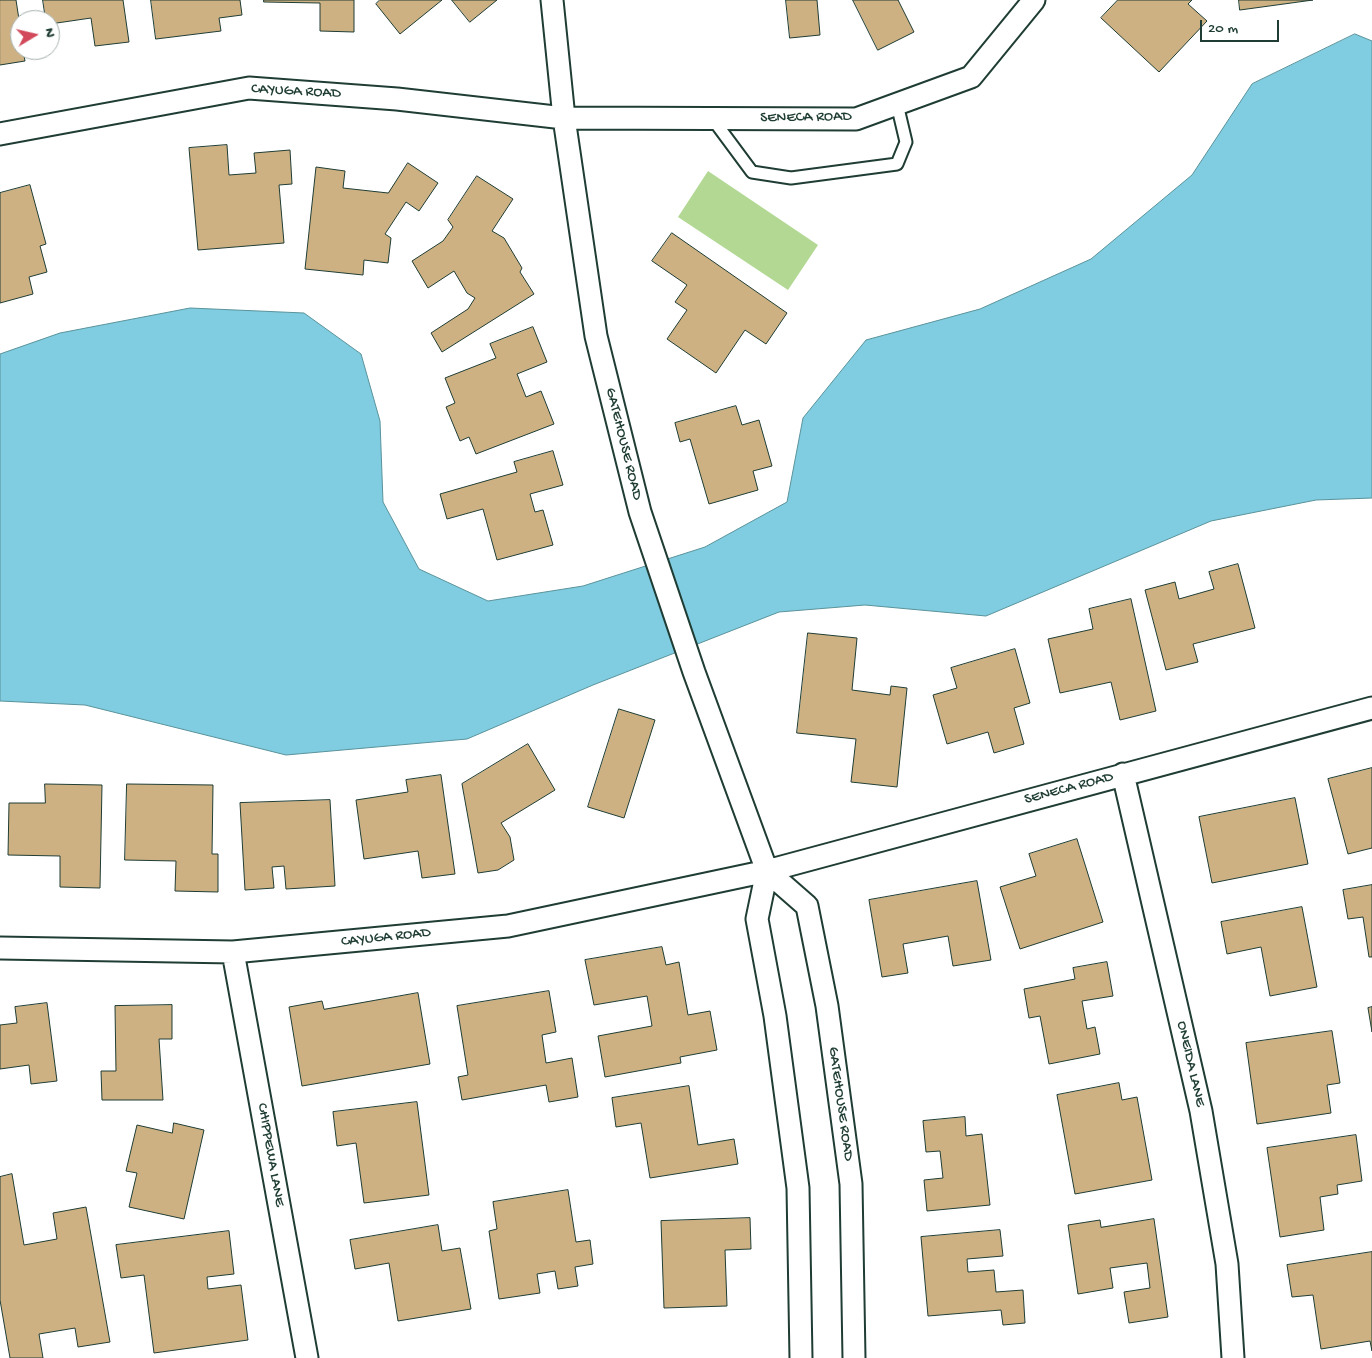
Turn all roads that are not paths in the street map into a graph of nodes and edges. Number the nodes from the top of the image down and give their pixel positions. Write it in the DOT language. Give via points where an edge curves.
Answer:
graph roads {
  1 [pos="552,0"];
  2 [pos="1034,0"];
  3 [pos="897,104"];
  4 [pos="564,118"];
  5 [pos="712,118"];
  6 [pos="0,134"];
  7 [pos="1372,708"];
  8 [pos="1123,774"];
  9 [pos="767,871"];
  10 [pos="0,948"];
  11 [pos="233,952"];
  12 [pos="307,1358"];
  13 [pos="801,1358"];
  14 [pos="854,1358"];
  15 [pos="1233,1358"];
  1 -- 4 [label="street, GATEHOUSE ROAD"];
  2 -- 3 [label="street, SENECA ROAD" via="971,77"];
  3 -- 5 [label="street, SENECA ROAD" via="856,119"];
  3 -- 5 [label="lane" via="906,142 897,164 791,178 752,172"];
  4 -- 5 [label="street, SENECA ROAD"];
  4 -- 6 [label="street, CAYUGA ROAD" via="397,99 249,88"];
  4 -- 9 [label="street, GATEHOUSE ROAD" via="596,336 640,512"];
  7 -- 8 [label="street, SENECA ROAD"];
  8 -- 9 [label="street, SENECA ROAD"];
  8 -- 15 [label="street, ONEIDA LANE" via="1201,1111 1227,1264"];
  9 -- 11 [label="street, CAYUGA ROAD" via="508,926"];
  9 -- 13 [label="street" via="757,919 775,1016 798,1188"];
  9 -- 14 [label="street, GATEHOUSE ROAD" via="807,906 827,1006 851,1184"];
  10 -- 11 [label="street, CAYUGA ROAD"];
  11 -- 12 [label="street, CHIPPEWA LANE"];
}
